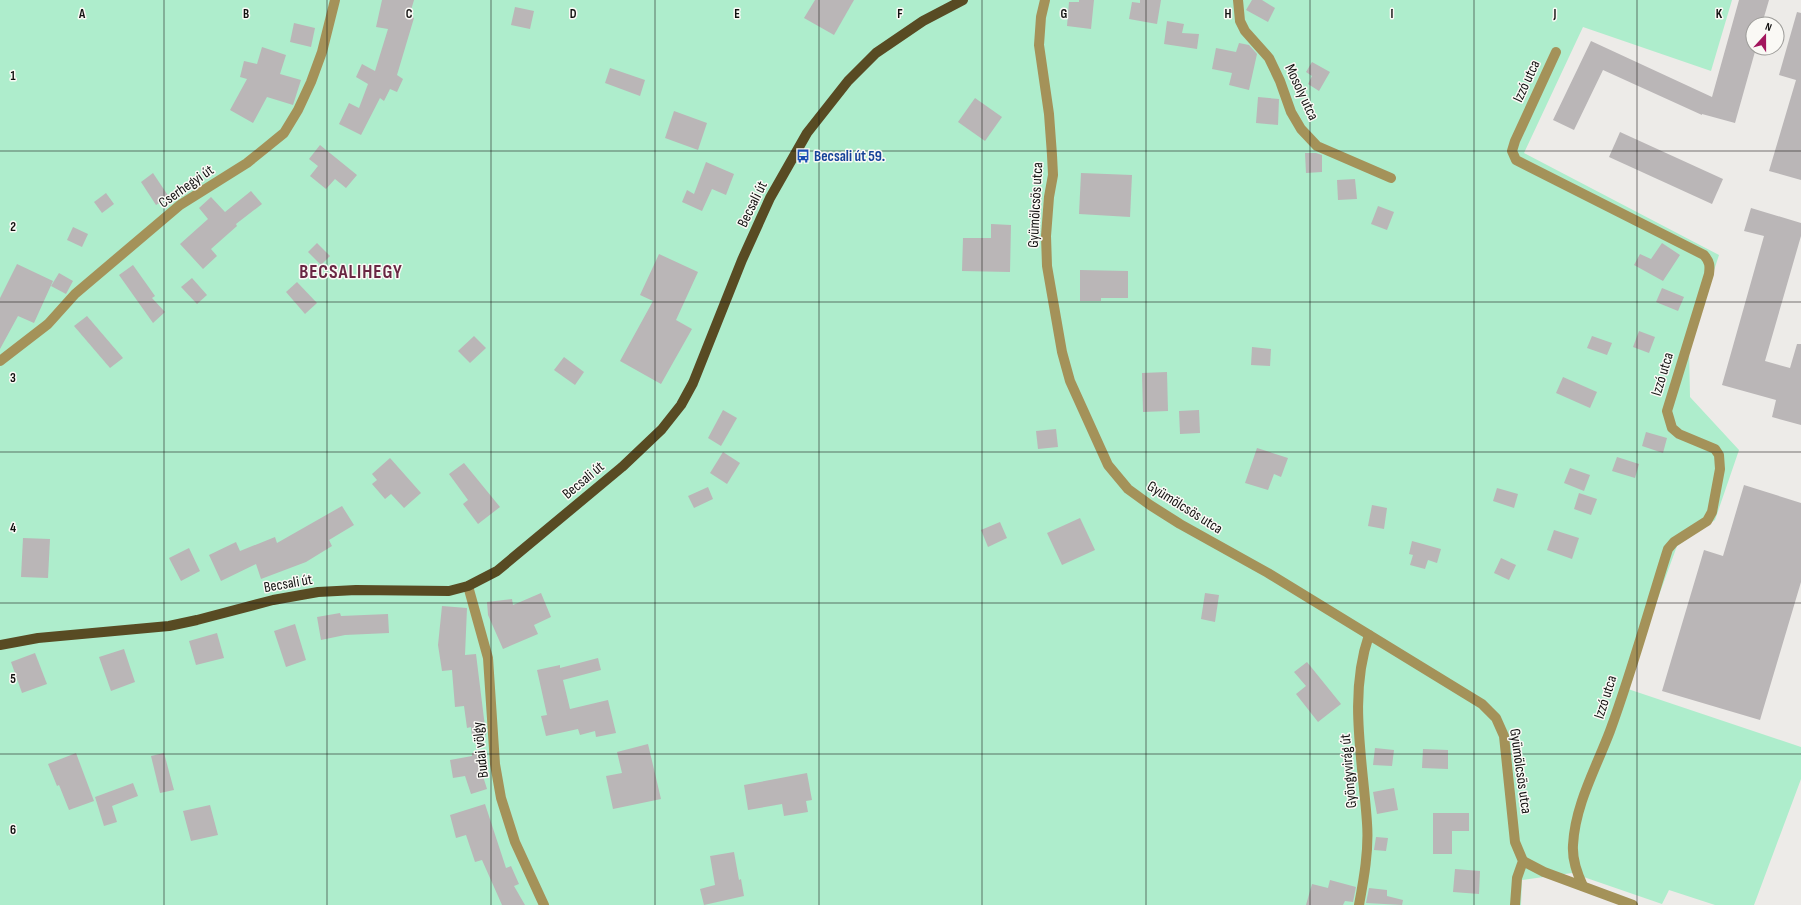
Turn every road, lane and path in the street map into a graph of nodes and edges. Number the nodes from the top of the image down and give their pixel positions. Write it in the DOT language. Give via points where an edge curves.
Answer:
graph roads {
  1 [pos="335,0"];
  2 [pos="963,0"];
  3 [pos="1045,0"];
  4 [pos="1238,0"];
  5 [pos="1556,52"];
  6 [pos="1391,178"];
  7 [pos="0,361"];
  8 [pos="468,586"];
  9 [pos="1369,635"];
  10 [pos="0,645"];
  11 [pos="1523,861"];
  12 [pos="1583,886"];
  13 [pos="544,905"];
  14 [pos="1359,905"];
  15 [pos="1515,905"];
  16 [pos="1634,905"];
  1 -- 7 [label="street, Cserhegyi út" via="322,52 311,82 284,133 247,163 180,205 75,294 48,324"];
  2 -- 8 [label="main road, Becsali út" via="923,21 876,54 848,81 807,133 770,198 742,260 693,383 681,405 662,429 622,467 522,552 497,571"];
  3 -- 9 [label="street, Gyümölcsös utca" via="1039,45 1049,114 1053,175 1048,197 1047,266 1062,352 1070,381 1108,465 1128,489 1156,509"];
  4 -- 6 [label="street, Mosoly utca" via="1240,21 1245,31 1269,58 1291,112 1301,129 1317,146"];
  5 -- 12 [label="street, Izzó utca" via="1512,151 1516,160 1704,255 1708,260 1709,274 1667,411 1672,428 1679,434 1715,449 1719,455 1720,469 1712,512 1707,521 1674,542 1668,549 1610,731 1589,780 1572,846 1575,867"];
  8 -- 10 [label="main road, Becsali út" via="449,591 429,592 318,592 273,600 168,626 38,638"];
  8 -- 13 [label="street, Budai völgy" via="488,658 495,764 501,798 515,842"];
  9 -- 11 [label="street, Gyümölcsös utca" via="1482,704 1496,718 1504,736 1515,842"];
  9 -- 14 [label="street, Gyöngyvirág út" via="1360,666 1358,692 1367,825 1365,870"];
  11 -- 12 [label="street" via="1538,870"];
  11 -- 15 [label="street" via="1517,878"];
  12 -- 16 [label="street"];
}
